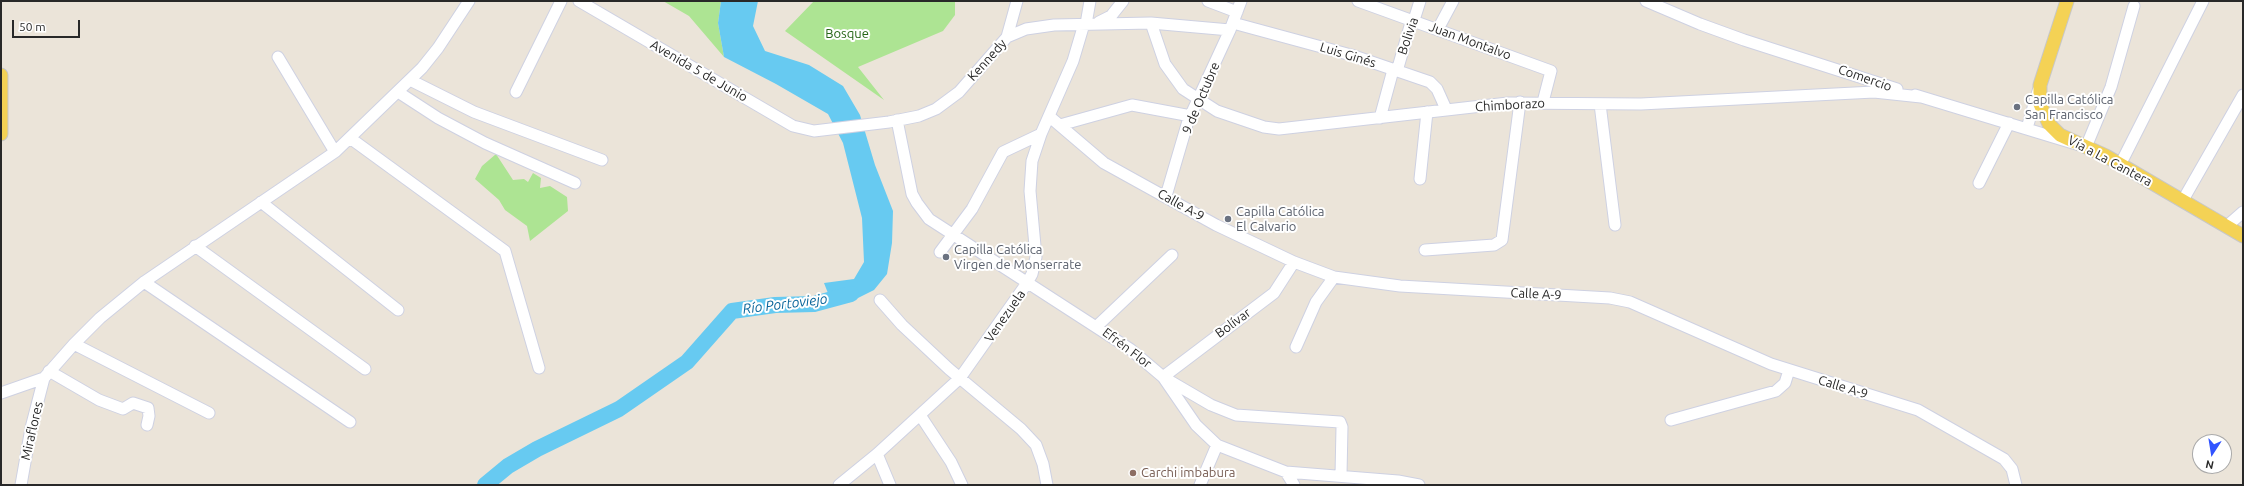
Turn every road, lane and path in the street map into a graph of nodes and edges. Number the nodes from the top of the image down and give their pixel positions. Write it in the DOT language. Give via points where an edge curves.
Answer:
graph roads {
  1 [pos="469,1"];
  2 [pos="561,1"];
  3 [pos="579,1"];
  4 [pos="1017,1"];
  5 [pos="1090,1"];
  6 [pos="1123,1"];
  7 [pos="1208,1"];
  8 [pos="1358,1"];
  9 [pos="1420,1"];
  10 [pos="1453,1"];
  11 [pos="1646,1"];
  12 [pos="2067,1"];
  13 [pos="2203,1"];
  14 [pos="1239,6"];
  15 [pos="2134,6"];
  16 [pos="1413,20"];
  17 [pos="1151,23"];
  18 [pos="1088,24"];
  19 [pos="1232,26"];
  20 [pos="1438,29"];
  21 [pos="1007,37"];
  22 [pos="278,57"];
  23 [pos="1395,70"];
  24 [pos="1,75"];
  25 [pos="1856,75"];
  26 [pos="410,80"];
  27 [pos="2040,85"];
  28 [pos="398,92"];
  29 [pos="516,92"];
  30 [pos="1848,95"];
  31 [pos="2243,95"];
  32 [pos="1921,97"];
  33 [pos="1199,100"];
  34 [pos="1520,102"];
  35 [pos="1543,102"];
  36 [pos="1600,104"];
  37 [pos="1446,109"];
  38 [pos="1217,110"];
  39 [pos="1427,112"];
  40 [pos="1050,117"];
  41 [pos="1189,118"];
  42 [pos="1380,118"];
  43 [pos="893,121"];
  44 [pos="2009,123"];
  45 [pos="1065,124"];
  46 [pos="2027,128"];
  47 [pos="1,134"];
  48 [pos="1042,134"];
  49 [pos="350,138"];
  50 [pos="2086,147"];
  51 [pos="335,152"];
  52 [pos="602,160"];
  53 [pos="2120,164"];
  54 [pos="1420,179"];
  55 [pos="575,183"];
  56 [pos="1979,183"];
  57 [pos="1166,196"];
  58 [pos="2183,200"];
  59 [pos="261,202"];
  60 [pos="2243,212"];
  61 [pos="1615,225"];
  62 [pos="2227,226"];
  63 [pos="953,236"];
  64 [pos="2243,236"];
  65 [pos="195,246"];
  66 [pos="1425,250"];
  67 [pos="940,252"];
  68 [pos="1172,255"];
  69 [pos="1294,262"];
  70 [pos="1334,277"];
  71 [pos="144,282"];
  72 [pos="1027,283"];
  73 [pos="880,300"];
  74 [pos="398,310"];
  75 [pos="1097,326"];
  76 [pos="74,344"];
  77 [pos="1296,347"];
  78 [pos="538,368"];
  79 [pos="365,369"];
  80 [pos="1790,370"];
  81 [pos="47,375"];
  82 [pos="1163,377"];
  83 [pos="960,378"];
  84 [pos="1,393"];
  85 [pos="209,413"];
  86 [pos="920,415"];
  87 [pos="1672,420"];
  88 [pos="350,422"];
  89 [pos="147,425"];
  90 [pos="1217,444"];
  91 [pos="877,454"];
  92 [pos="1286,472"];
  93 [pos="1341,475"];
  94 [pos="21,485"];
  95 [pos="839,485"];
  96 [pos="890,485"];
  97 [pos="962,485"];
  98 [pos="1048,485"];
  99 [pos="1200,485"];
  100 [pos="1294,485"];
  101 [pos="1419,485"];
  102 [pos="2016,485"];
  1 -- 26 [label="street" via="438,48"];
  2 -- 29 [label="street"];
  3 -- 43 [label="street, Avenida 5 de Junio" via="792,126 804,130 823,130"];
  4 -- 21 [label="street"];
  5 -- 18 [label="street, Venezuela"];
  6 -- 18 [label="street" via="1111,16"];
  7 -- 14 [label="street"];
  8 -- 16 [label="street, Juan Montalvo"];
  9 -- 16 [label="street, Bolivia"];
  10 -- 20 [label="street"];
  11 -- 25 [label="street, Comercio" via="1714,30"];
  12 -- 27 [label="main road, Vía a La Cantera"];
  13 -- 53 [label="street"];
  14 -- 19 [label="street, 9 de Octubre"];
  15 -- 50 [label="street" via="2110,87"];
  16 -- 20 [label="street, Juan Montalvo"];
  16 -- 23 [label="street, Bolivia"];
  17 -- 18 [label="street, Luis Ginés"];
  17 -- 19 [label="street, Luis Ginés"];
  17 -- 33 [label="street, Chimborazo" via="1170,73 1183,89"];
  18 -- 21 [label="street, Kennedy" via="1033,27"];
  18 -- 40 [label="street, Venezuela"];
  19 -- 23 [label="street, Luis Ginés" via="1351,55"];
  19 -- 33 [label="street, 9 de Octubre"];
  20 -- 35 [label="street, Juan Montalvo" via="1551,71"];
  21 -- 43 [label="street, Kennedy" via="959,92 944,105 927,113"];
  22 -- 51 [label="street"];
  23 -- 37 [label="street, Luis Ginés" via="1433,84"];
  23 -- 42 [label="street, Bolivia"];
  24 -- 47 [label="main road"];
  25 -- 30 [label="street" via="1856,87"];
  25 -- 32 [label="street, Comercio"];
  26 -- 28 [label="street"];
  26 -- 52 [label="street" via="474,112"];
  27 -- 46 [label="street"];
  27 -- 50 [label="main road, Vía a La Cantera" via="2040,104 2049,124 2060,135"];
  28 -- 49 [label="street"];
  28 -- 55 [label="street" via="438,118 485,143"];
  30 -- 32 [label="street, Chimborazo" via="1887,92"];
  30 -- 36 [label="street, Chimborazo"];
  31 -- 58 [label="street"];
  32 -- 44 [label="street, Comercio"];
  33 -- 38 [label="street, Chimborazo"];
  33 -- 41 [label="street, 9 de Octubre"];
  34 -- 35 [label="street, Chimborazo"];
  34 -- 37 [label="street, Chimborazo"];
  34 -- 66 [label="street" via="1502,240 1494,245"];
  35 -- 36 [label="street, Chimborazo"];
  36 -- 61 [label="street"];
  37 -- 39 [label="street, Chimborazo"];
  38 -- 41 [label="street" via="1200,112"];
  38 -- 42 [label="street, Chimborazo" via="1264,127 1279,129"];
  39 -- 42 [label="street, Chimborazo"];
  39 -- 54 [label="street"];
  40 -- 45 [label="street, Calle A-9"];
  40 -- 48 [label="street, Venezuela"];
  41 -- 45 [label="street" via="1132,105"];
  41 -- 57 [label="street, 9 de Octubre"];
  43 -- 63 [label="street, Efrén Flor" via="916,203 929,219"];
  44 -- 46 [label="street, Comercio"];
  44 -- 56 [label="street"];
  45 -- 57 [label="street, Calle A-9" via="1074,138 1104,163"];
  46 -- 50 [label="street, Comercio"];
  48 -- 63 [label="street" via="1003,152 972,209"];
  48 -- 72 [label="street, Venezuela" via="1030,172 1036,257"];
  49 -- 51 [label="street"];
  49 -- 78 [label="street" via="505,251"];
  50 -- 53 [label="main road, Vía a La Cantera"];
  51 -- 59 [label="street"];
  53 -- 58 [label="main road, Vía a La Cantera"];
  57 -- 69 [label="street, Calle A-9" via="1216,225"];
  58 -- 62 [label="main road, Vía a La Cantera"];
  59 -- 65 [label="street"];
  59 -- 74 [label="street"];
  60 -- 62 [label="street"];
  62 -- 64 [label="main road, Vía a La Cantera"];
  63 -- 67 [label="street"];
  63 -- 72 [label="street, Efrén Flor"];
  65 -- 71 [label="street"];
  65 -- 79 [label="street"];
  68 -- 75 [label="street"];
  69 -- 70 [label="street, Calle A-9"];
  69 -- 82 [label="street, Bolívar" via="1274,293"];
  70 -- 77 [label="street" via="1316,302"];
  70 -- 80 [label="street, Calle A-9" via="1438,289 1610,298 1630,302"];
  71 -- 76 [label="street"];
  71 -- 88 [label="street"];
  72 -- 75 [label="street, Efrén Flor"];
  72 -- 83 [label="street, Venezuela"];
  73 -- 83 [label="street" via="902,325"];
  75 -- 82 [label="street, Efrén Flor"];
  76 -- 81 [label="street"];
  76 -- 85 [label="street"];
  80 -- 87 [label="street" via="1785,383 1776,391"];
  80 -- 102 [label="street, Calle A-9" via="1918,410 2004,459 2012,469"];
  81 -- 84 [label="street"];
  81 -- 89 [label="street" via="123,409 133,402 148,408"];
  81 -- 94 [label="street, Miraflores" via="31,428"];
  82 -- 90 [label="street, Efrén Flor" via="1196,425"];
  82 -- 93 [label="street" via="1211,405 1236,415 1340,422"];
  83 -- 86 [label="street, Venezuela"];
  83 -- 98 [label="street" via="1021,429 1036,445"];
  86 -- 91 [label="street, Venezuela"];
  86 -- 97 [label="street" via="951,462"];
  90 -- 92 [label="street, Efrén Flor"];
  90 -- 99 [label="street"];
  91 -- 95 [label="street, Venezuela"];
  91 -- 96 [label="street"];
  92 -- 93 [label="street, Efrén Flor"];
  92 -- 100 [label="street"];
  93 -- 101 [label="street, Efrén Flor"];
}
